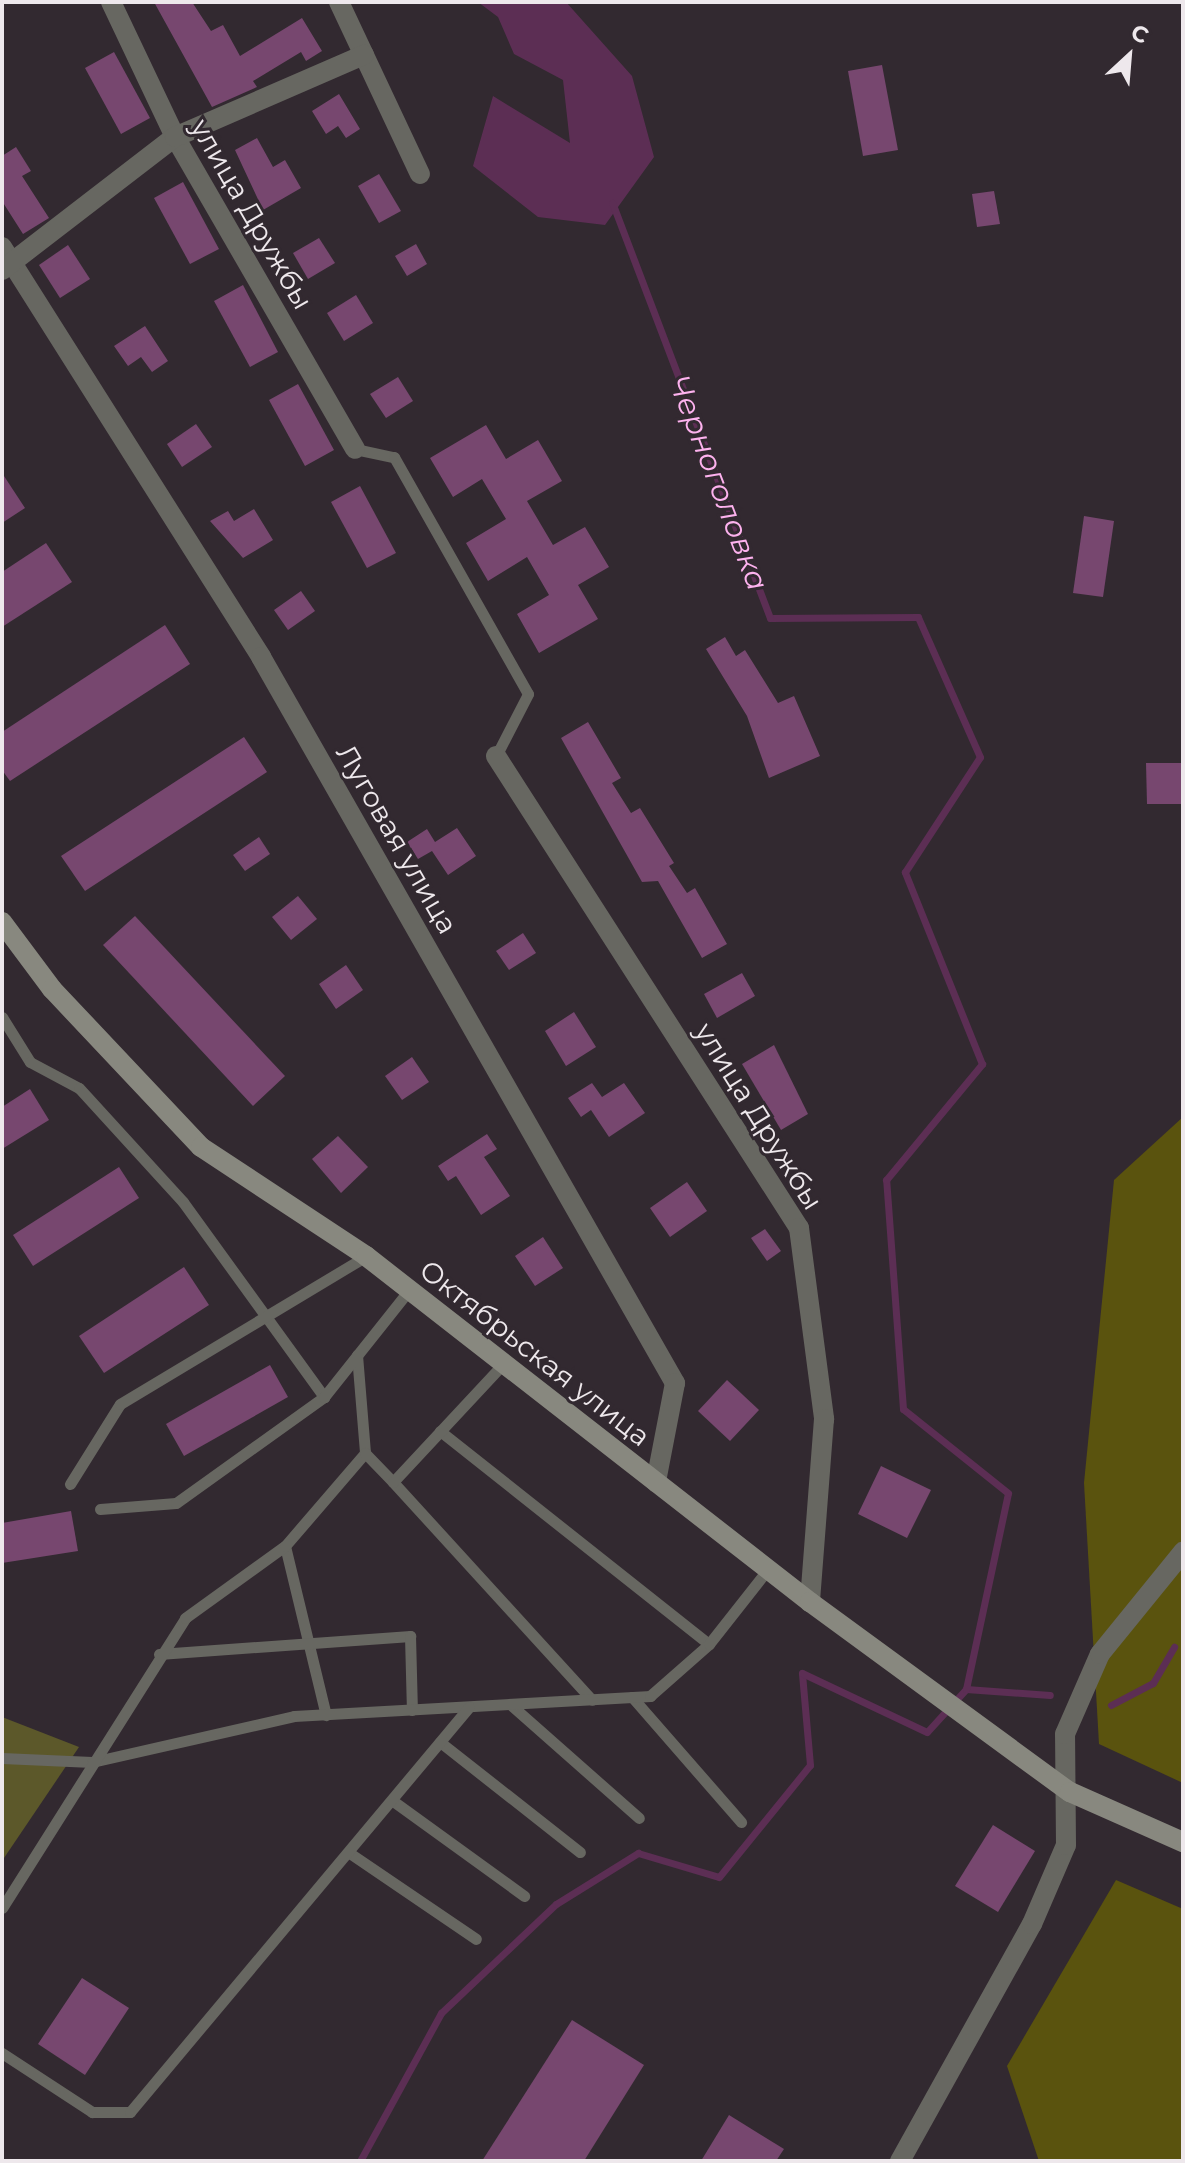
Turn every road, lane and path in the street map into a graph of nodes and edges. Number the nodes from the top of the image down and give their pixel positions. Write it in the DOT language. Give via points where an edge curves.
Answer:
graph roads {
  1 [pos="111,2"];
  2 [pos="339,2"];
  3 [pos="364,55"];
  4 [pos="175,137"];
  5 [pos="420,174"];
  6 [pos="6,261"];
  7 [pos="355,449"];
  8 [pos="496,756"];
  9 [pos="2,922"];
  10 [pos="2,1017"];
  11 [pos="366,1256"];
  12 [pos="409,1290"];
  13 [pos="267,1322"];
  14 [pos="357,1355"];
  15 [pos="504,1363"];
  16 [pos="324,1397"];
  17 [pos="440,1431"];
  18 [pos="365,1453"];
  19 [pos="393,1482"];
  20 [pos="656,1482"];
  21 [pos="70,1484"];
  22 [pos="100,1509"];
  23 [pos="285,1546"];
  24 [pos="1183,1552"];
  25 [pos="768,1569"];
  26 [pos="810,1602"];
  27 [pos="308,1641"];
  28 [pos="709,1644"];
  29 [pos="159,1654"];
  30 [pos="632,1697"];
  31 [pos="592,1700"];
  32 [pos="510,1704"];
  33 [pos="469,1707"];
  34 [pos="412,1710"];
  35 [pos="326,1715"];
  36 [pos="440,1742"];
  37 [pos="2,1758"];
  38 [pos="92,1762"];
  39 [pos="1070,1792"];
  40 [pos="393,1801"];
  41 [pos="639,1818"];
  42 [pos="741,1822"];
  43 [pos="1183,1842"];
  44 [pos="580,1852"];
  45 [pos="351,1854"];
  46 [pos="524,1896"];
  47 [pos="2,1908"];
  48 [pos="476,1939"];
  49 [pos="2,2053"];
  50 [pos="900,2161"];
  1 -- 4 [label="street, улица Дружбы"];
  2 -- 3 [label="street"];
  3 -- 4 [label="street"];
  3 -- 5 [label="street"];
  4 -- 6 [label="street"];
  4 -- 7 [label="street, улица Дружбы"];
  6 -- 20 [label="street, Луговая улица" via="261,657 675,1383"];
  7 -- 8 [label="lane" via="394,457 528,694"];
  8 -- 26 [label="street, улица Дружбы" via="799,1228 824,1419"];
  9 -- 11 [label="street, Октябрьская улица" via="52,989 201,1147"];
  10 -- 13 [label="lane" via="30,1062 79,1088 183,1202"];
  11 -- 12 [label="street, Октябрьская улица"];
  11 -- 13 [label="lane"];
  12 -- 14 [label="lane"];
  12 -- 15 [label="street, Октябрьская улица"];
  13 -- 16 [label="lane"];
  13 -- 21 [label="lane" via="120,1404"];
  14 -- 16 [label="lane"];
  14 -- 18 [label="lane"];
  15 -- 17 [label="lane"];
  15 -- 20 [label="street, Октябрьская улица"];
  16 -- 22 [label="lane" via="176,1503"];
  17 -- 19 [label="lane"];
  17 -- 28 [label="lane"];
  18 -- 19 [label="lane"];
  18 -- 23 [label="lane"];
  19 -- 31 [label="lane"];
  20 -- 25 [label="street, Октябрьская улица"];
  23 -- 27 [label="lane"];
  23 -- 29 [label="lane" via="185,1618"];
  24 -- 39 [label="street" via="1100,1654 1065,1734"];
  25 -- 26 [label="street, Октябрьская улица"];
  25 -- 28 [label="lane"];
  26 -- 39 [label="street, Октябрьская улица"];
  27 -- 29 [label="lane"];
  27 -- 34 [label="lane" via="410,1636"];
  27 -- 35 [label="lane"];
  28 -- 30 [label="lane" via="650,1696"];
  29 -- 38 [label="lane"];
  30 -- 31 [label="lane"];
  30 -- 42 [label="lane"];
  31 -- 32 [label="lane"];
  32 -- 33 [label="lane"];
  32 -- 41 [label="lane"];
  33 -- 34 [label="lane"];
  33 -- 36 [label="lane"];
  34 -- 35 [label="lane"];
  35 -- 38 [label="lane"];
  36 -- 40 [label="lane"];
  36 -- 44 [label="lane"];
  37 -- 38 [label="lane"];
  38 -- 47 [label="lane"];
  39 -- 43 [label="street, Октябрьская улица"];
  39 -- 50 [label="street" via="1066,1845 1032,1924"];
  40 -- 45 [label="lane"];
  40 -- 46 [label="lane"];
  45 -- 48 [label="lane"];
  45 -- 49 [label="lane" via="130,2112 92,2112"];
}
